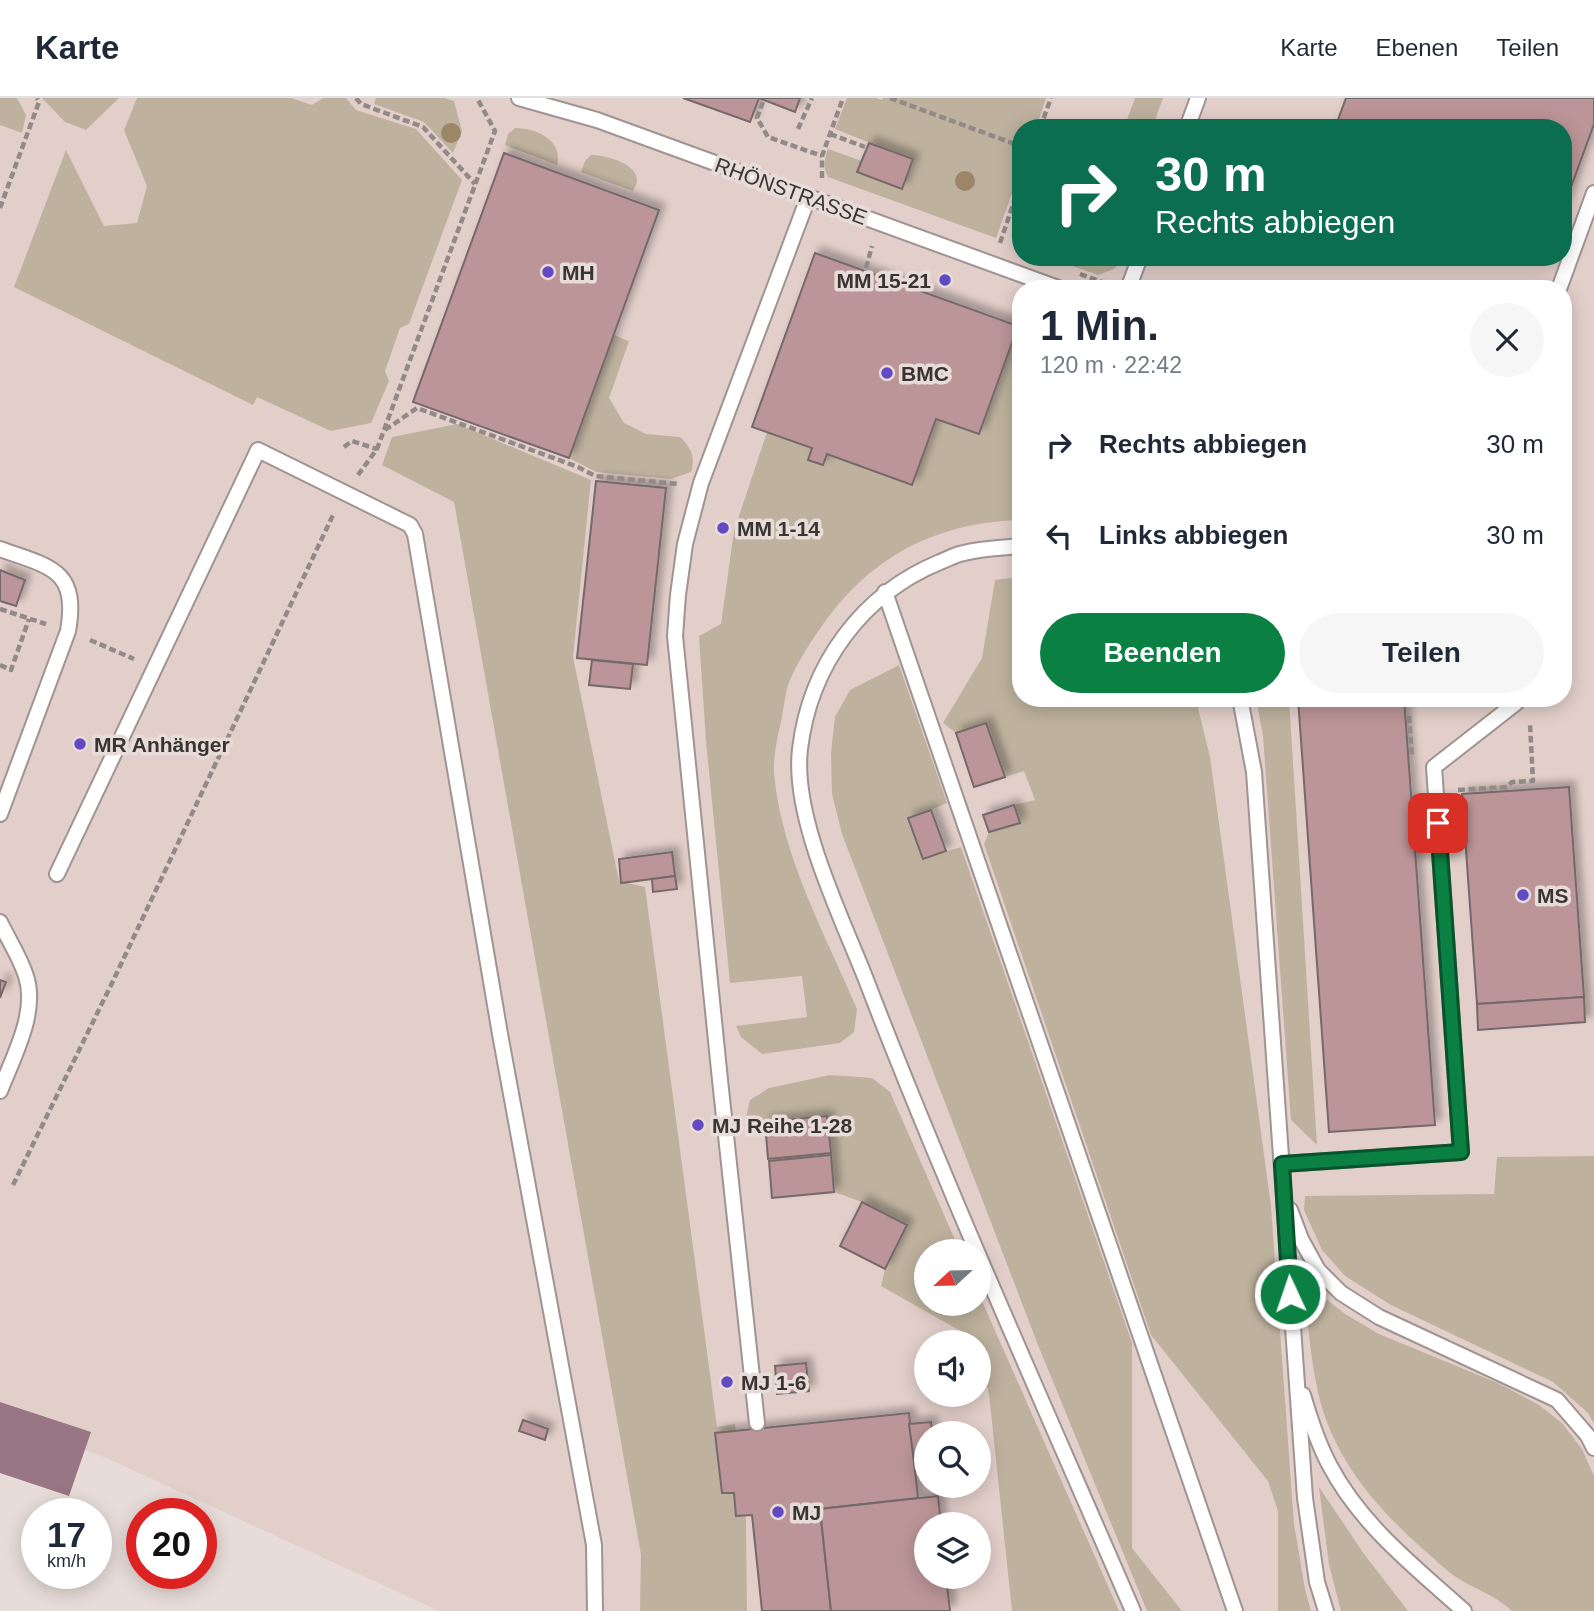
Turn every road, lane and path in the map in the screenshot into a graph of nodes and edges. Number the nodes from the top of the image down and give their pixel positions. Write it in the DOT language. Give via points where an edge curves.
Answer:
graph roads {
  1 [pos="37,98"];
  2 [pos="356,98"];
  3 [pos="364,98"];
  4 [pos="477,98"];
  5 [pos="519,98"];
  6 [pos="812,98"];
  7 [pos="843,98"];
  8 [pos="890,98"];
  9 [pos="1051,98"];
  10 [pos="1198,98"];
  11 [pos="763,102"];
  12 [pos="361,104"];
  13 [pos="1043,119"];
  14 [pos="1190,119"];
  15 [pos="798,130"];
  16 [pos="830,134"];
  17 [pos="1012,143"];
  18 [pos="865,147"];
  19 [pos="822,156"];
  20 [pos="475,184"];
  21 [pos="1594,193"];
  22 [pos="808,198"];
  23 [pos="834,207"];
  24 [pos="1012,207"];
  25 [pos="0,208"];
  26 [pos="999,245"];
  27 [pos="1572,253"];
  28 [pos="1036,280"];
  29 [pos="384,430"];
  30 [pos="344,447"];
  31 [pos="377,449"];
  32 [pos="702,483"];
  33 [pos="344,492"];
  34 [pos="1012,548"];
  35 [pos="0,549"];
  36 [pos="885,592"];
  37 [pos="0,609"];
  38 [pos="29,619"];
  39 [pos="68,631"];
  40 [pos="140,662"];
  41 [pos="0,666"];
  42 [pos="1242,707"];
  43 [pos="1511,707"];
  44 [pos="1530,712"];
  45 [pos="1457,791"];
  46 [pos="0,814"];
  47 [pos="57,874"];
  48 [pos="0,922"];
  49 [pos="0,1091"];
  50 [pos="1282,1164"];
  51 [pos="13,1185"];
  52 [pos="1285,1196"];
  53 [pos="1295,1367"];
  54 [pos="757,1423"];
  55 [pos="1594,1448"];
  56 [pos="595,1611"];
  57 [pos="1133,1611"];
  58 [pos="1235,1611"];
  59 [pos="1326,1611"];
  60 [pos="1464,1611"];
  1 -- 25 [label="path"];
  2 -- 12 [label="path"];
  3 -- 12 [label="path"];
  4 -- 20 [label="path" via="495,131"];
  5 -- 22 [label="lane, RHÖNSTRASSE" via="603,123"];
  6 -- 15 [label="path"];
  7 -- 16 [label="path"];
  8 -- 17 [label="path"];
  9 -- 13 [label="path"];
  10 -- 14 [label="lane"];
  11 -- 19 [label="path" via="757,118 768,137"];
  12 -- 20 [label="path" via="423,127"];
  16 -- 18 [label="path"];
  16 -- 19 [label="path"];
  19 -- 23 [label="path" via="822,181 836,185"];
  20 -- 29 [label="path"];
  21 -- 27 [label="lane"];
  22 -- 23 [label="lane, RHÖNSTRASSE"];
  22 -- 32 [label="lane"];
  23 -- 28 [label="lane, RHÖNSTRASSE"];
  24 -- 26 [label="path"];
  29 -- 31 [label="path"];
  29 -- 32 [label="path" via="417,408 595,476"];
  30 -- 31 [label="path" via="352,441"];
  31 -- 33 [label="path"];
  32 -- 54 [label="lane" via="685,544 675,636"];
  33 -- 47 [label="lane" via="258,450"];
  33 -- 51 [label="path"];
  33 -- 56 [label="lane" via="410,525 415,534 500,1034 592,1533"];
  34 -- 36 [label="lane" via="963,553 920,570"];
  35 -- 39 [label="lane" via="54,570 68,588 73,606"];
  36 -- 57 [label="lane" via="842,636 813,691 800,750 802,807 895,1056"];
  36 -- 58 [label="lane"];
  37 -- 38 [label="path"];
  38 -- 39 [label="path"];
  38 -- 41 [label="path" via="11,670"];
  39 -- 40 [label="path"];
  39 -- 46 [label="lane"];
  42 -- 50 [label="lane" via="1254,772"];
  43 -- 50 [label="lane" via="1434,767 1461,1152"];
  44 -- 45 [label="path" via="1533,781"];
  48 -- 49 [label="lane" via="26,977 29,996 27,1018"];
  50 -- 52 [label="lane"];
  52 -- 53 [label="lane"];
  52 -- 55 [label="lane" via="1318,1269 1340,1293 1379,1317 1557,1400"];
  53 -- 59 [label="lane" via="1305,1498 1317,1582"];
  53 -- 60 [label="lane" via="1330,1466 1360,1513"];
}
